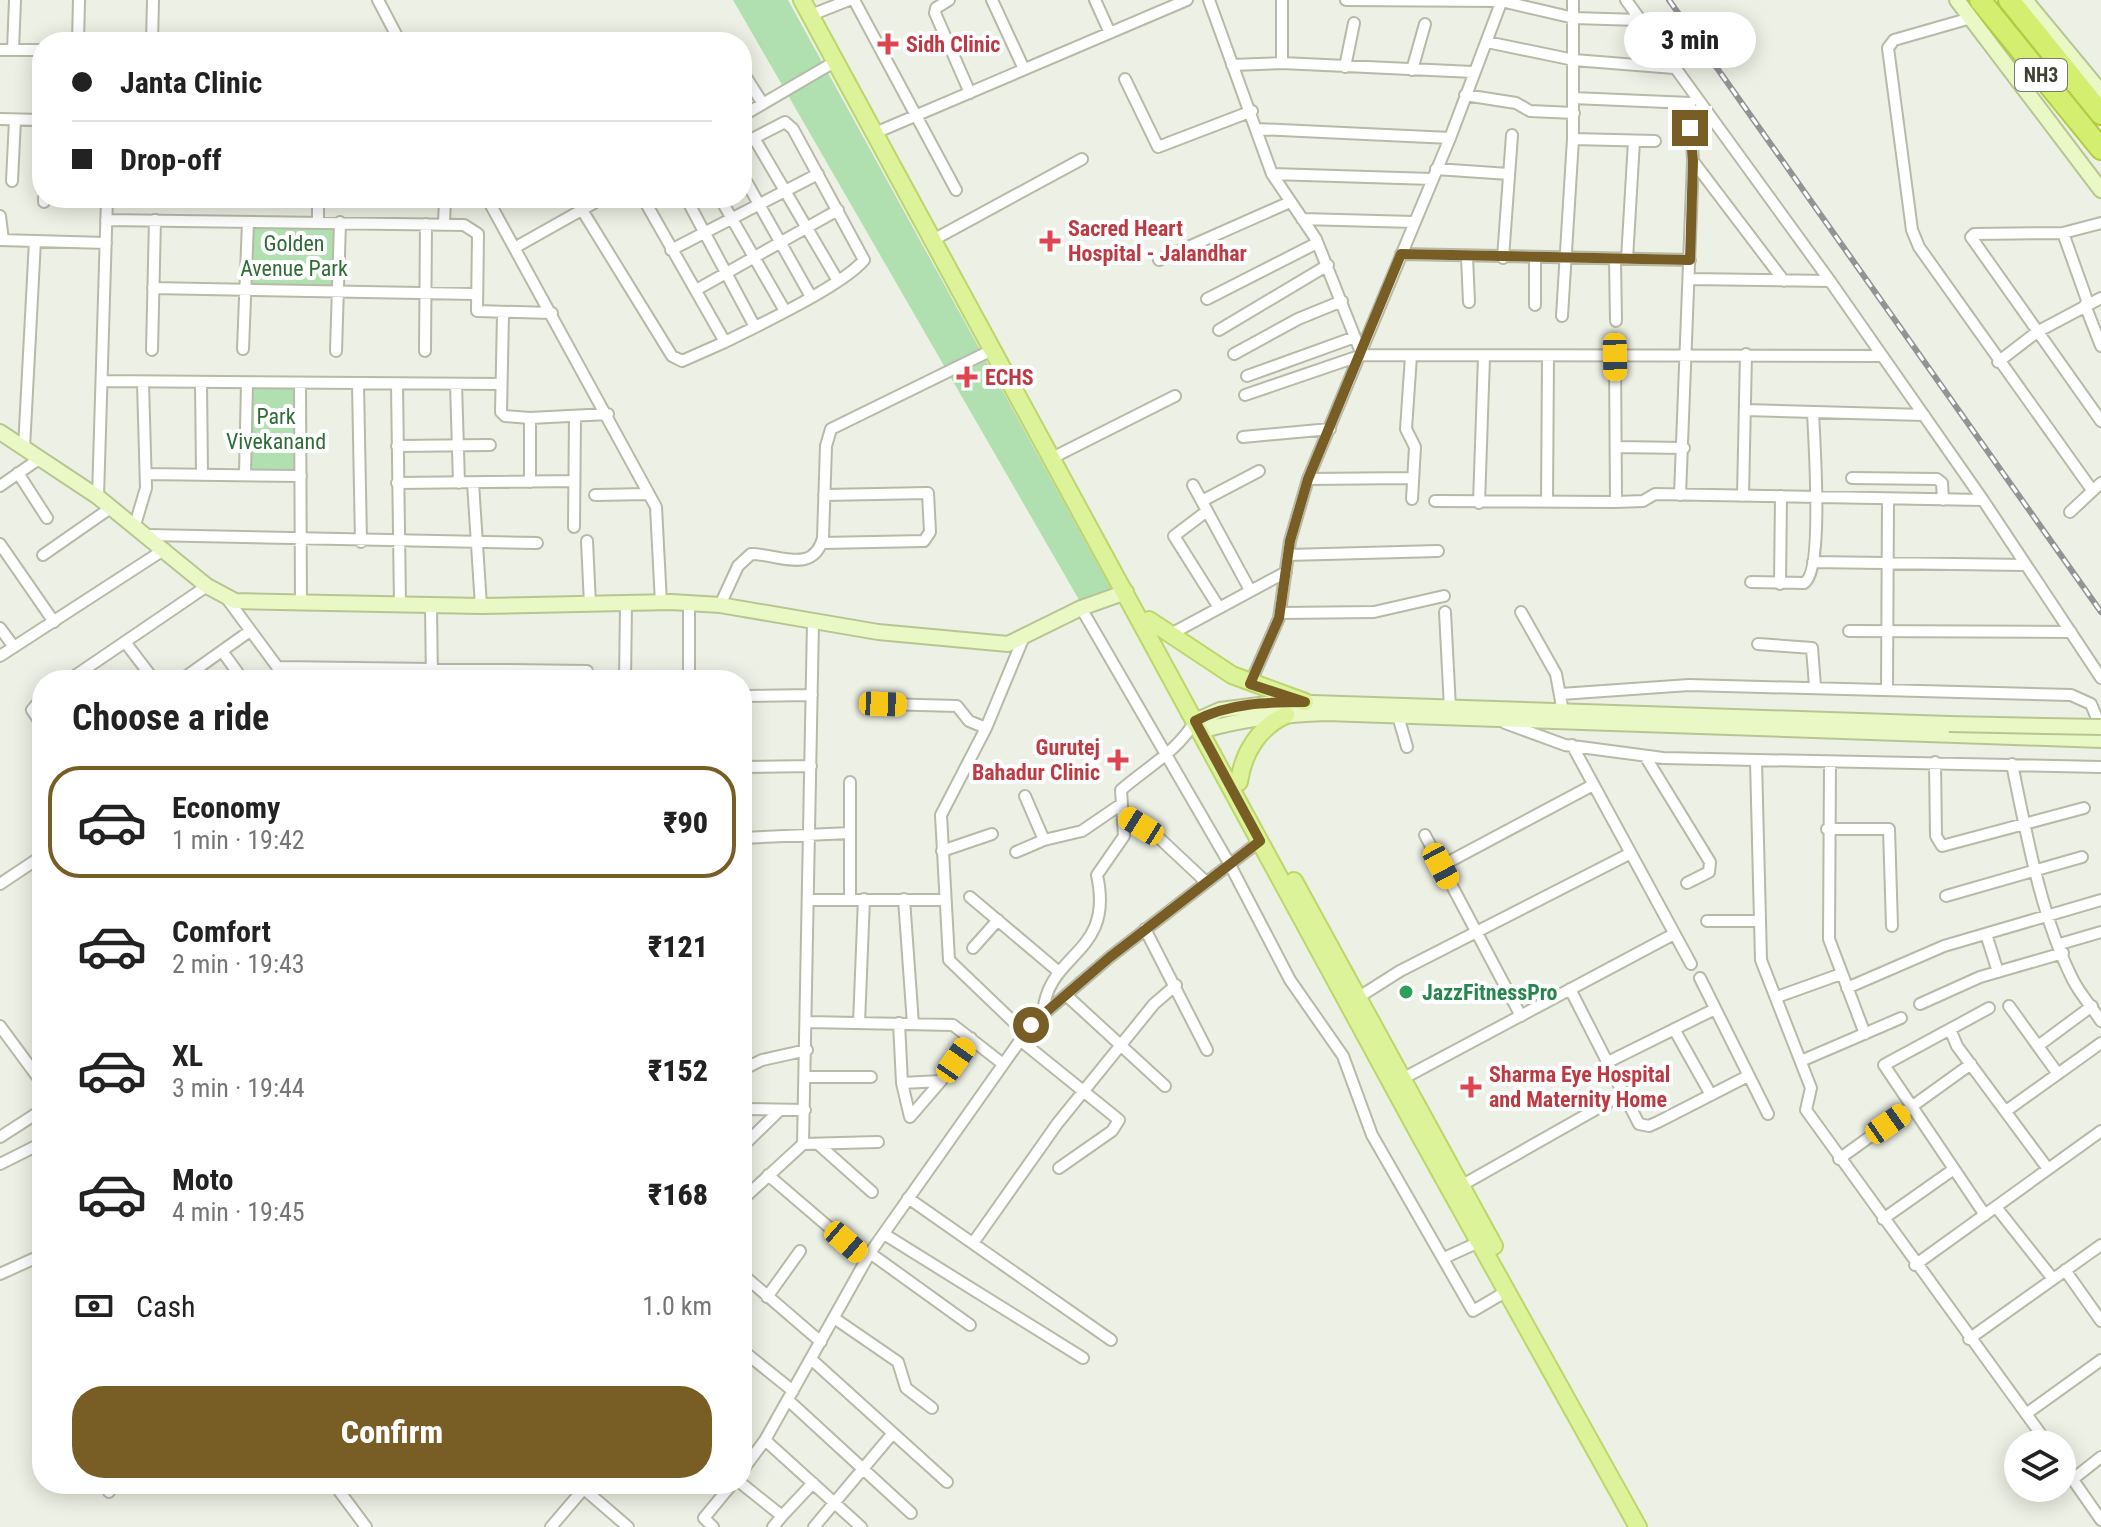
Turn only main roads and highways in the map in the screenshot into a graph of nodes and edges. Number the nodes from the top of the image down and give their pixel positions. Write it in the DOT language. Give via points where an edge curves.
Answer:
graph roads {
  1 [pos="2009,0"];
  2 [pos="806,7"];
  3 [pos="1975,9"];
  4 [pos="2101,114"];
  5 [pos="2101,149"];
  6 [pos="1129,598"];
  7 [pos="1149,620"];
  8 [pos="1305,702"];
  9 [pos="1286,715"];
  10 [pos="1199,726"];
  11 [pos="1239,782"];
  12 [pos="1456,1189"];
  13 [pos="1638,1527"];
  14 [pos="1650,1527"];
  1 -- 4 [label="highway, NH3"];
  2 -- 6 [label="main road"];
  3 -- 5 [label="highway, NH3"];
  6 -- 7 [label="main road"];
  6 -- 10 [label="main road"];
  7 -- 8 [label="main road" via="1250,684"];
  7 -- 10 [label="main road"];
  9 -- 11 [label="main road" via="1260,733"];
  10 -- 11 [label="main road"];
  10 -- 12 [label="main road"];
  11 -- 12 [label="main road" via="1359,997"];
  12 -- 13 [label="main road" via="1479,1242"];
  12 -- 14 [label="main road"];
}
